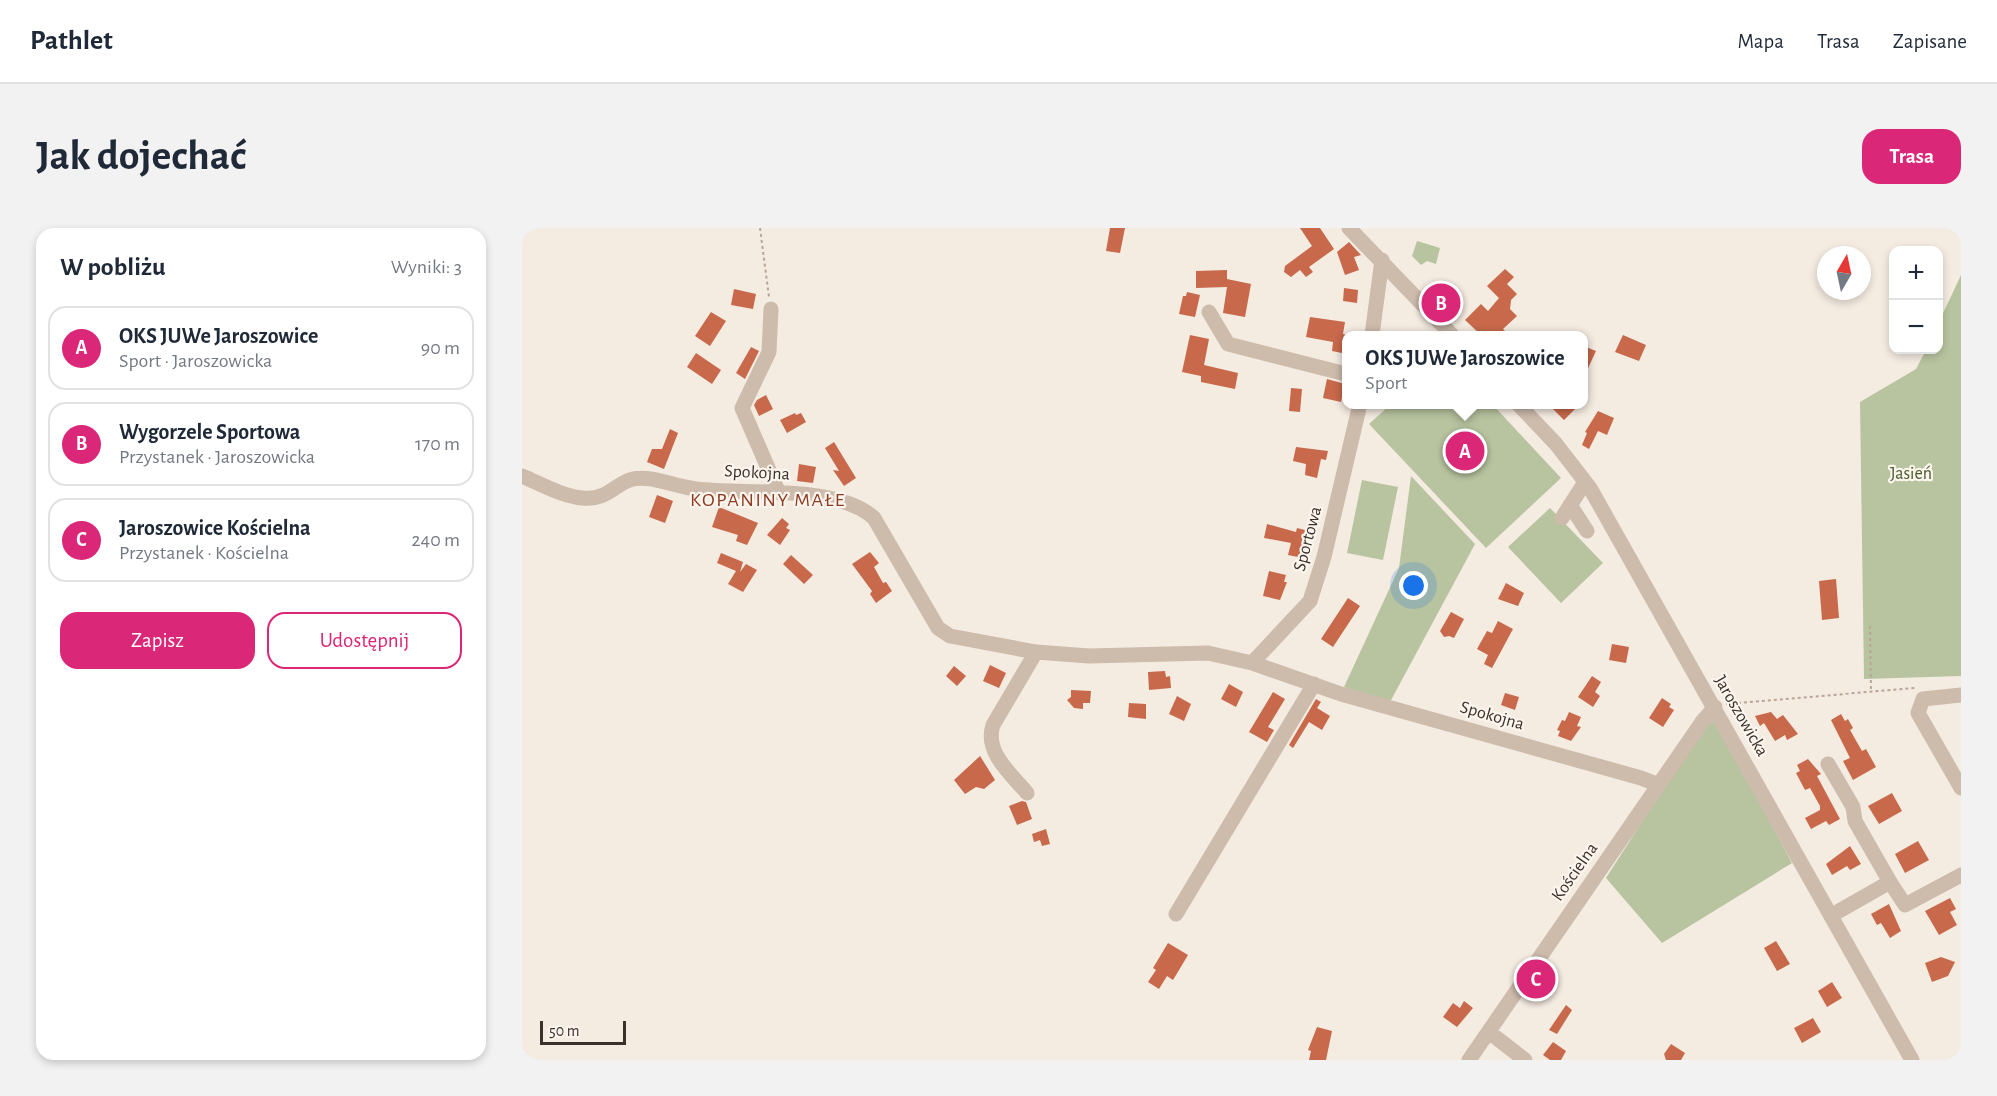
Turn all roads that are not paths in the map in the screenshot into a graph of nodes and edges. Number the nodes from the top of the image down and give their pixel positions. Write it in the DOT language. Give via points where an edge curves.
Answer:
graph roads {
  1 [pos="1349,228"];
  2 [pos="1382,260"];
  3 [pos="771,309"];
  4 [pos="1209,312"];
  5 [pos="1373,331"];
  6 [pos="1447,331"];
  7 [pos="1342,373"];
  8 [pos="1359,409"];
  9 [pos="1522,409"];
  10 [pos="522,476"];
  11 [pos="1585,482"];
  12 [pos="778,491"];
  13 [pos="1587,531"];
  14 [pos="1036,652"];
  15 [pos="1252,663"];
  16 [pos="1314,684"];
  17 [pos="1961,695"];
  18 [pos="1715,707"];
  19 [pos="1828,764"];
  20 [pos="1659,785"];
  21 [pos="1961,788"];
  22 [pos="1028,793"];
  23 [pos="1961,875"];
  24 [pos="1890,882"];
  25 [pos="1176,914"];
  26 [pos="1832,915"];
  27 [pos="1489,1032"];
  28 [pos="1470,1060"];
  29 [pos="1525,1060"];
  30 [pos="1912,1060"];
  1 -- 2 [label="street"];
  2 -- 5 [label="street"];
  2 -- 6 [label="street"];
  3 -- 12 [label="street" via="769,352 742,408"];
  4 -- 7 [label="street" via="1228,344"];
  8 -- 15 [label="street, Sportowa" via="1310,601"];
  9 -- 11 [label="street, Jaroszowicka"];
  10 -- 12 [label="street, Spokojna" via="582,498 610,493 631,479 694,489"];
  11 -- 13 [label="street" via="1566,511"];
  11 -- 18 [label="street, Jaroszowicka"];
  12 -- 14 [label="street, Spokojna" via="863,508 874,518 938,628 950,636"];
  14 -- 15 [label="street, Spokojna" via="1126,657 1208,653"];
  14 -- 22 [label="street" via="989,737 1003,764"];
  15 -- 16 [label="street, Spokojna"];
  16 -- 20 [label="street, Spokojna"];
  16 -- 25 [label="street"];
  17 -- 21 [label="street" via="1923,699 1918,713"];
  18 -- 20 [label="street, Kościelna"];
  18 -- 26 [label="street, Jaroszowicka"];
  19 -- 24 [label="street"];
  20 -- 27 [label="street, Kościelna"];
  23 -- 24 [label="street" via="1905,905"];
  24 -- 26 [label="street"];
  26 -- 30 [label="street, Jaroszowicka"];
  27 -- 28 [label="street, Kościelna"];
  27 -- 29 [label="street"];
}
